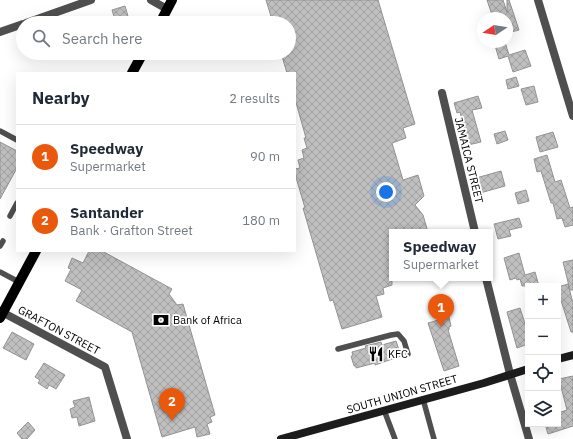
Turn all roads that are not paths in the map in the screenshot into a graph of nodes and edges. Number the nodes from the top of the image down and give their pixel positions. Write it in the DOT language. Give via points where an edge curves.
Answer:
graph roads {
  1 [pos="92,0"];
  2 [pos="150,0"];
  3 [pos="538,0"];
  4 [pos="78,2"];
  5 [pos="170,5"];
  6 [pos="43,16"];
  7 [pos="164,16"];
  8 [pos="16,26"];
  9 [pos="0,32"];
  10 [pos="139,60"];
  11 [pos="133,72"];
  12 [pos="442,93"];
  13 [pos="573,116"];
  14 [pos="0,131"];
  15 [pos="16,139"];
  16 [pos="16,205"];
  17 [pos="10,216"];
  18 [pos="474,229"];
  19 [pos="35,252"];
  20 [pos="0,272"];
  21 [pos="487,281"];
  22 [pos="19,282"];
  23 [pos="1,314"];
  24 [pos="338,349"];
  25 [pos="408,354"];
  26 [pos="573,355"];
  27 [pos="561,359"];
  28 [pos="525,370"];
  29 [pos="510,374"];
  30 [pos="423,399"];
  31 [pos="384,410"];
  32 [pos="127,439"];
  33 [pos="281,439"];
  34 [pos="395,439"];
  35 [pos="434,439"];
  36 [pos="529,439"];
  1 -- 4 [label="street"];
  2 -- 5 [label="street"];
  3 -- 13 [label="street"];
  4 -- 6 [label="street"];
  5 -- 7 [label="main road"];
  8 -- 9 [label="street"];
  10 -- 11 [label="main road"];
  12 -- 18 [label="street, JAMAICA STREET"];
  14 -- 15 [label="lane"];
  16 -- 17 [label="lane"];
  19 -- 22 [label="main road"];
  20 -- 22 [label="lane"];
  21 -- 29 [label="street"];
  22 -- 23 [label="main road"];
  23 -- 32 [label="street, GRAFTON STREET" via="105,367"];
  24 -- 25 [label="lane" via="398,334 404,341"];
  26 -- 27 [label="main road"];
  28 -- 29 [label="main road, SOUTH UNION STREET"];
  29 -- 30 [label="main road, SOUTH UNION STREET"];
  29 -- 36 [label="street"];
  30 -- 31 [label="main road, SOUTH UNION STREET"];
  30 -- 35 [label="lane"];
  31 -- 33 [label="main road, SOUTH UNION STREET"];
  31 -- 34 [label="lane"];
}
